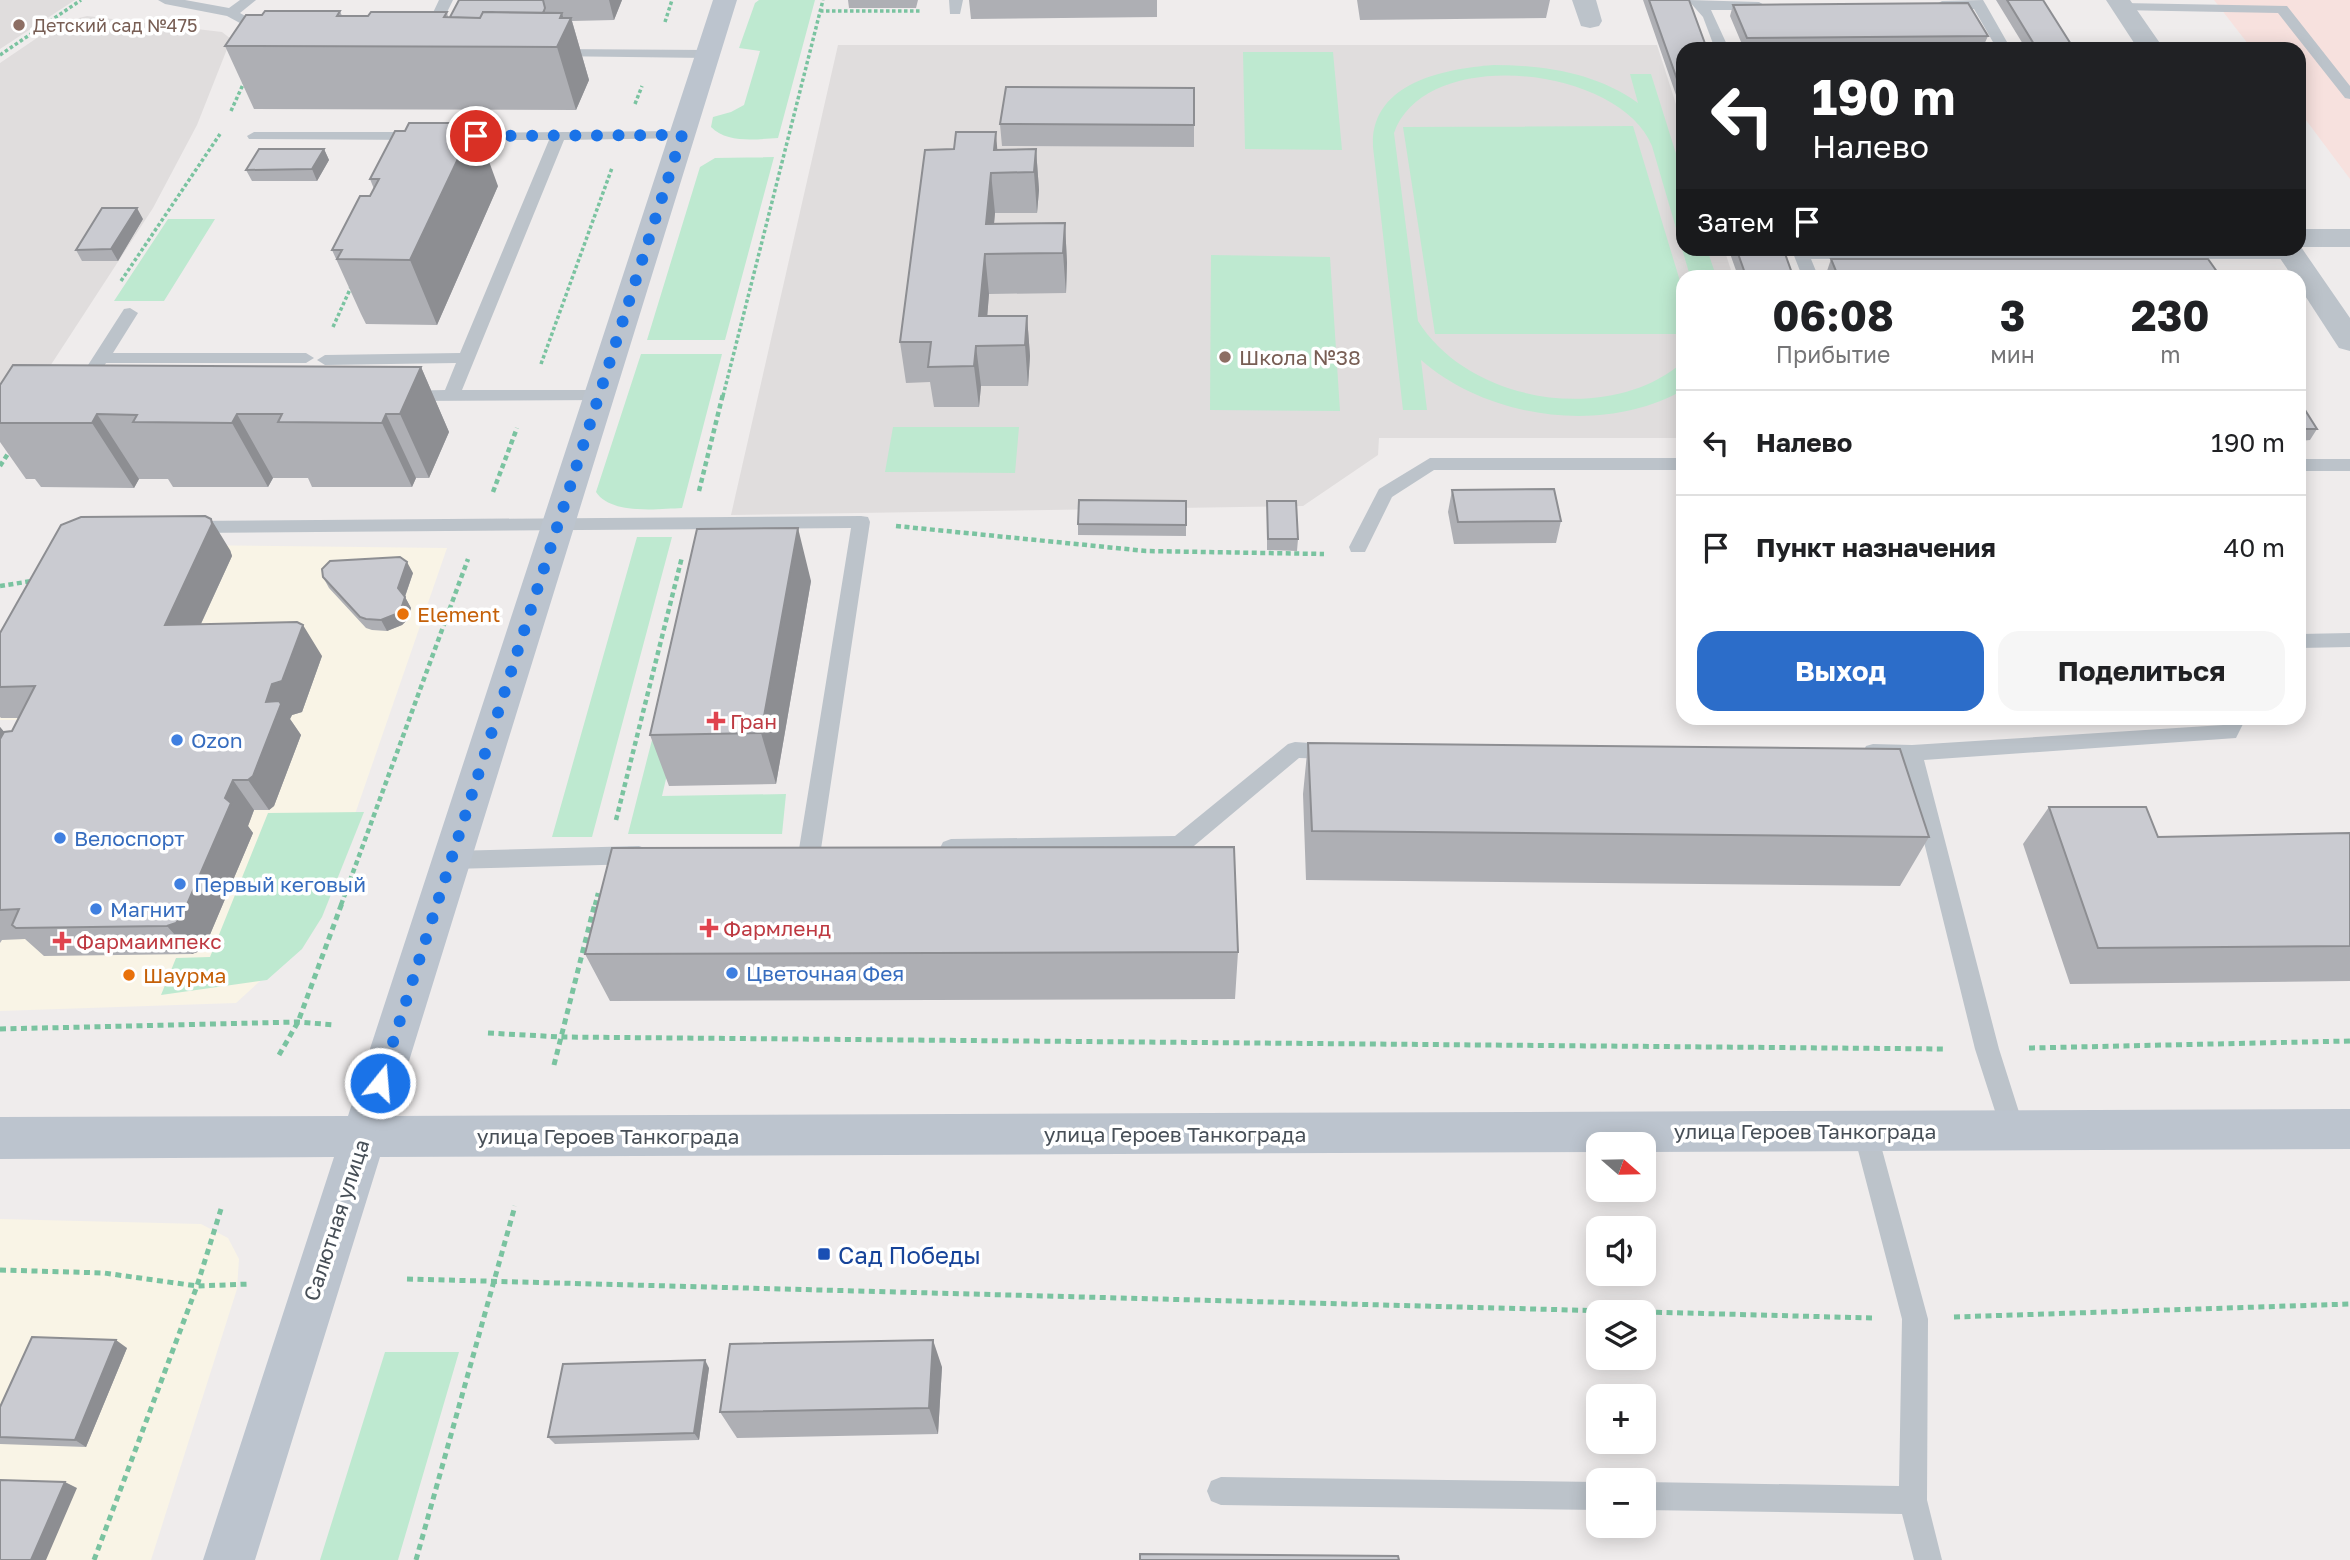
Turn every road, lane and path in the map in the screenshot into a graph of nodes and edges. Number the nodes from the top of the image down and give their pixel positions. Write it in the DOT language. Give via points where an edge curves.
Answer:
graph roads {
  1 [pos="80,0"];
  2 [pos="164,0"];
  3 [pos="249,0"];
  4 [pos="446,0"];
  5 [pos="726,0"];
  6 [pos="1977,2"];
  7 [pos="1698,3"];
  8 [pos="2120,4"];
  9 [pos="2278,4"];
  10 [pos="956,5"];
  11 [pos="1923,5"];
  12 [pos="1770,6"];
  13 [pos="820,11"];
  14 [pos="231,13"];
  15 [pos="273,35"];
  16 [pos="1719,42"];
  17 [pos="2000,42"];
  18 [pos="2146,42"];
  19 [pos="434,53"];
  20 [pos="544,53"];
  21 [pos="708,54"];
  22 [pos="0,55"];
  23 [pos="2350,95"];
  24 [pos="230,113"];
  25 [pos="225,124"];
  26 [pos="558,135"];
  27 [pos="682,135"];
  28 [pos="254,136"];
  29 [pos="2350,238"];
  30 [pos="2306,245"];
  31 [pos="2298,256"];
  32 [pos="353,284"];
  33 [pos="118,285"];
  34 [pos="130,313"];
  35 [pos="330,333"];
  36 [pos="2350,341"];
  37 [pos="102,358"];
  38 [pos="306,358"];
  39 [pos="466,358"];
  40 [pos="325,360"];
  41 [pos="93,393"];
  42 [pos="383,395"];
  43 [pos="451,395"];
  44 [pos="599,396"];
  45 [pos="15,444"];
  46 [pos="1676,464"];
  47 [pos="2306,465"];
  48 [pos="2350,465"];
  49 [pos="0,466"];
  50 [pos="861,522"];
  51 [pos="558,525"];
  52 [pos="166,528"];
  53 [pos="1358,547"];
  54 [pos="35,580"];
  55 [pos="0,586"];
  56 [pos="2350,640"];
  57 [pos="2306,641"];
  58 [pos="2233,725"];
  59 [pos="1350,751"];
  60 [pos="1857,752"];
  61 [pos="1912,752"];
  62 [pos="933,848"];
  63 [pos="810,849"];
  64 [pos="837,849"];
  65 [pos="783,850"];
  66 [pos="661,854"];
  67 [pos="451,860"];
  68 [pos="298,1022"];
  69 [pos="335,1025"];
  70 [pos="0,1029"];
  71 [pos="488,1033"];
  72 [pos="562,1037"];
  73 [pos="2350,1041"];
  74 [pos="1987,1049"];
  75 [pos="279,1055"];
  76 [pos="554,1065"];
  77 [pos="2350,1129"];
  78 [pos="1865,1131"];
  79 [pos="2013,1131"];
  80 [pos="363,1137"];
  81 [pos="0,1138"];
  82 [pos="515,1206"];
  83 [pos="221,1209"];
  84 [pos="0,1270"];
  85 [pos="407,1279"];
  86 [pos="495,1282"];
  87 [pos="250,1284"];
  88 [pos="197,1286"];
  89 [pos="2350,1304"];
  90 [pos="1915,1319"];
  91 [pos="1221,1491"];
  92 [pos="1586,1496"];
  93 [pos="1656,1496"];
  94 [pos="1913,1500"];
  95 [pos="94,1560"];
  96 [pos="229,1560"];
  97 [pos="416,1560"];
  98 [pos="1928,1560"];
  1 -- 22 [label="path"];
  2 -- 14 [label="lane"];
  3 -- 14 [label="lane"];
  4 -- 19 [label="lane" via="421,53"];
  5 -- 21 [label="street, Салютная улица"];
  6 -- 11 [label="lane"];
  6 -- 17 [label="lane"];
  7 -- 12 [label="lane"];
  7 -- 16 [label="lane"];
  8 -- 9 [label="lane"];
  8 -- 18 [label="street"];
  9 -- 23 [label="lane"];
  10 -- 13 [label="path"];
  14 -- 15 [label="lane"];
  15 -- 24 [label="path"];
  20 -- 21 [label="lane"];
  21 -- 27 [label="street, Салютная улица"];
  25 -- 33 [label="path"];
  26 -- 27 [label="lane"];
  26 -- 28 [label="lane"];
  26 -- 39 [label="lane"];
  27 -- 44 [label="street, Салютная улица"];
  29 -- 30 [label="street"];
  31 -- 36 [label="street"];
  32 -- 35 [label="path"];
  34 -- 37 [label="lane"];
  37 -- 38 [label="lane"];
  37 -- 41 [label="lane" via="79,393"];
  39 -- 40 [label="lane"];
  39 -- 43 [label="lane"];
  42 -- 43 [label="lane"];
  43 -- 44 [label="lane"];
  44 -- 51 [label="street, Салютная улица"];
  45 -- 49 [label="path"];
  46 -- 53 [label="lane" via="1430,464 1385,493"];
  47 -- 48 [label="lane"];
  50 -- 51 [label="lane"];
  50 -- 53 [label="path" via="1146,551 1337,554"];
  50 -- 63 [label="lane"];
  51 -- 52 [label="lane"];
  51 -- 67 [label="street, Салютная улица"];
  54 -- 55 [label="path"];
  56 -- 57 [label="lane"];
  58 -- 61 [label="lane" via="2230,732"];
  59 -- 62 [label="lane" via="1295,750 1180,845"];
  60 -- 61 [label="lane"];
  61 -- 74 [label="lane"];
  63 -- 64 [label="lane"];
  63 -- 65 [label="lane"];
  66 -- 67 [label="lane"];
  67 -- 80 [label="street, Салютная улица"];
  68 -- 69 [label="path"];
  68 -- 70 [label="path"];
  68 -- 75 [label="path"];
  71 -- 72 [label="path"];
  72 -- 74 [label="path"];
  72 -- 76 [label="path"];
  73 -- 74 [label="path"];
  74 -- 79 [label="lane"];
  77 -- 79 [label="street, улица Героев Танкограда"];
  78 -- 79 [label="street, улица Героев Танкограда"];
  78 -- 80 [label="street, улица Героев Танкограда"];
  78 -- 90 [label="lane"];
  80 -- 81 [label="street, улица Героев Танкограда"];
  80 -- 96 [label="street, Салютная улица"];
  82 -- 86 [label="path"];
  83 -- 88 [label="path"];
  84 -- 88 [label="path" via="104,1272"];
  85 -- 86 [label="path"];
  86 -- 90 [label="path"];
  86 -- 97 [label="path"];
  87 -- 88 [label="path"];
  88 -- 95 [label="path"];
  89 -- 90 [label="path"];
  90 -- 94 [label="lane"];
  91 -- 92 [label="lane"];
  93 -- 94 [label="lane"];
  94 -- 98 [label="lane"];
}
